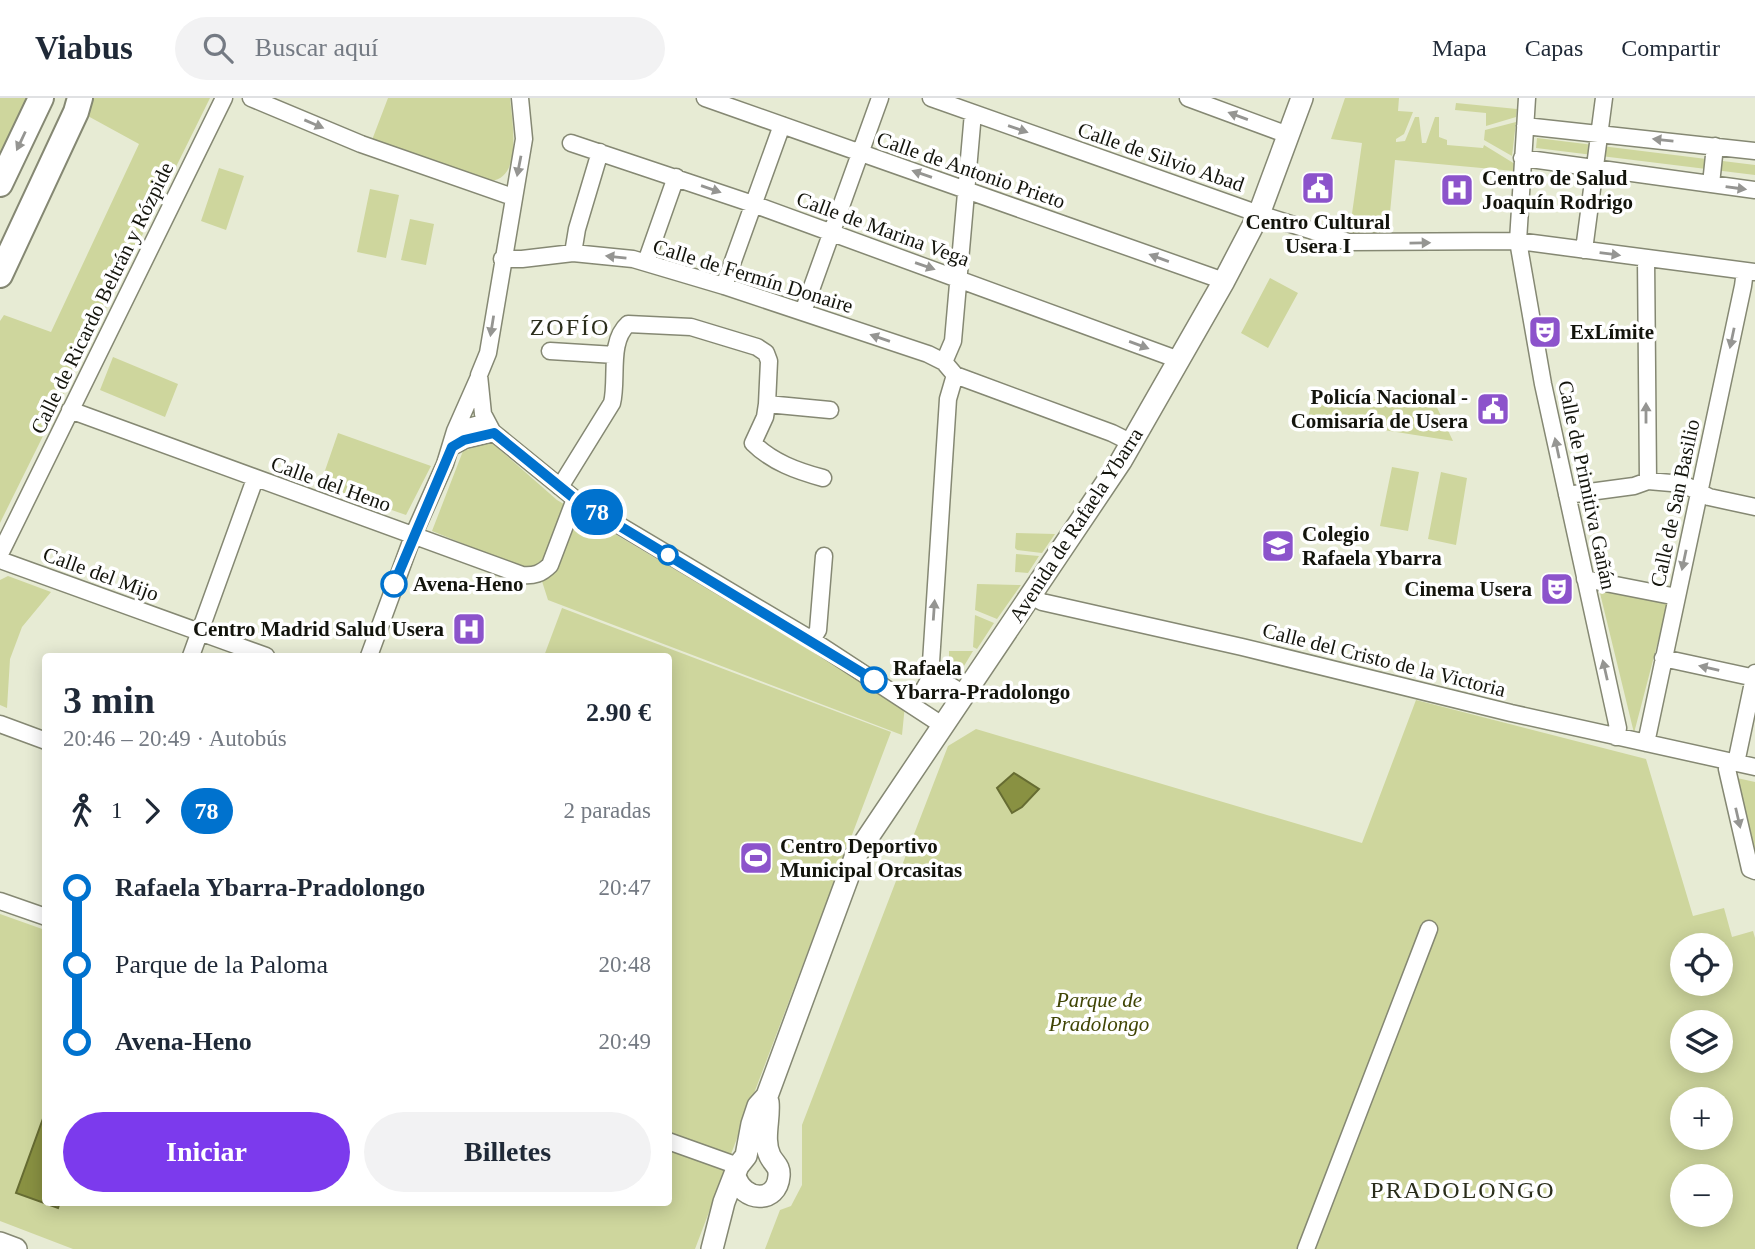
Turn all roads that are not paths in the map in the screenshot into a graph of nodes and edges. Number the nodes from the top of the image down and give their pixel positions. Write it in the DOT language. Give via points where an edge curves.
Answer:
graph roads {
  1 [pos="41,98"];
  2 [pos="66,98"];
  3 [pos="79,98"];
  4 [pos="224,98"];
  5 [pos="251,98"];
  6 [pos="520,98"];
  7 [pos="705,98"];
  8 [pos="880,98"];
  9 [pos="931,98"];
  10 [pos="1188,98"];
  11 [pos="1302,98"];
  12 [pos="1527,98"];
  13 [pos="1604,98"];
  14 [pos="973,113"];
  15 [pos="782,125"];
  16 [pos="1525,126"];
  17 [pos="1599,133"];
  18 [pos="1288,135"];
  19 [pos="570,143"];
  20 [pos="1715,146"];
  21 [pos="1755,151"];
  22 [pos="600,152"];
  23 [pos="861,153"];
  24 [pos="1522,158"];
  25 [pos="1594,168"];
  26 [pos="676,177"];
  27 [pos="0,184"];
  28 [pos="1710,184"];
  29 [pos="966,190"];
  30 [pos="1755,190"];
  31 [pos="513,197"];
  32 [pos="753,204"];
  33 [pos="1259,214"];
  34 [pos="832,234"];
  35 [pos="0,236"];
  36 [pos="1518,242"];
  37 [pos="1584,250"];
  38 [pos="573,253"];
  39 [pos="1646,258"];
  40 [pos="502,259"];
  41 [pos="646,262"];
  42 [pos="1750,271"];
  43 [pos="0,275"];
  44 [pos="958,277"];
  45 [pos="1224,281"];
  46 [pos="724,286"];
  47 [pos="803,312"];
  48 [pos="550,351"];
  49 [pos="615,355"];
  50 [pos="1179,360"];
  51 [pos="944,362"];
  52 [pos="479,375"];
  53 [pos="955,375"];
  54 [pos="767,404"];
  55 [pos="830,410"];
  56 [pos="70,411"];
  57 [pos="494,433"];
  58 [pos="454,439"];
  59 [pos="1132,443"];
  60 [pos="255,478"];
  61 [pos="823,478"];
  62 [pos="1647,481"];
  63 [pos="560,487"];
  64 [pos="1698,493"];
  65 [pos="1567,495"];
  66 [pos="575,499"];
  67 [pos="1755,507"];
  68 [pos="413,536"];
  69 [pos="824,556"];
  70 [pos="0,557"];
  71 [pos="1585,579"];
  72 [pos="1031,596"];
  73 [pos="1677,597"];
  74 [pos="199,632"];
  75 [pos="812,640"];
  76 [pos="192,653"];
  77 [pos="258,653"];
  78 [pos="370,653"];
  79 [pos="1663,658"];
  80 [pos="1755,677"];
  81 [pos="930,678"];
  82 [pos="889,689"];
  83 [pos="964,694"];
  84 [pos="909,703"];
  85 [pos="0,724"];
  86 [pos="942,725"];
  87 [pos="1616,737"];
  88 [pos="42,740"];
  89 [pos="1646,743"];
  90 [pos="1732,762"];
  91 [pos="1755,767"];
  92 [pos="1755,872"];
  93 [pos="0,901"];
  94 [pos="42,916"];
  95 [pos="1429,929"];
  96 [pos="767,1096"];
  97 [pos="672,1142"];
  98 [pos="771,1156"];
  99 [pos="740,1166"];
  100 [pos="752,1196"];
  101 [pos="0,1243"];
  102 [pos="714,1244"];
  103 [pos="1311,1248"];
  104 [pos="16,1249"];
  1 -- 27 [label="highway, one-way"];
  2 -- 35 [label="highway"];
  3 -- 43 [label="highway"];
  4 -- 56 [label="street, Calle de Ricardo Beltrán y Rózpide"];
  5 -- 31 [label="street, one-way" via="361,144"];
  6 -- 31 [label="street, one-way" via="524,139"];
  7 -- 15 [label="street, Calle de Antonio Prieto"];
  8 -- 23 [label="street"];
  9 -- 14 [label="street, Calle de Silvio Abad"];
  18 -- 10 [label="street, one-way"];
  11 -- 18 [label="main road, Avenida de Rafaela Ybarra"];
  12 -- 16 [label="street, Calle de Primitiva Gañán"];
  13 -- 17 [label="street"];
  14 -- 29 [label="street"];
  14 -- 33 [label="street, Calle de Silvio Abad, one-way"];
  15 -- 23 [label="street, Calle de Antonio Prieto"];
  15 -- 32 [label="street"];
  16 -- 17 [label="street"];
  16 -- 24 [label="street, Calle de Primitiva Gañán"];
  20 -- 17 [label="street, one-way"];
  17 -- 25 [label="street"];
  18 -- 33 [label="main road, Avenida de Rafaela Ybarra"];
  19 -- 22 [label="street, Calle de Marina Vega"];
  20 -- 21 [label="street"];
  20 -- 28 [label="street"];
  22 -- 26 [label="street, Calle de Marina Vega"];
  22 -- 38 [label="street"];
  29 -- 23 [label="street, Calle de Antonio Prieto, one-way"];
  23 -- 34 [label="street"];
  24 -- 25 [label="street"];
  24 -- 36 [label="street, Calle de Primitiva Gañán"];
  25 -- 28 [label="street"];
  25 -- 37 [label="street"];
  26 -- 32 [label="street, Calle de Marina Vega, one-way"];
  26 -- 41 [label="street"];
  28 -- 30 [label="street, one-way"];
  29 -- 44 [label="street"];
  45 -- 29 [label="street, Calle de Antonio Prieto, one-way"];
  31 -- 40 [label="street"];
  32 -- 34 [label="street, Calle de Marina Vega"];
  32 -- 46 [label="street"];
  33 -- 36 [label="street, Calle de Silvio Abad, one-way" via="1361,244"];
  33 -- 45 [label="main road, Avenida de Rafaela Ybarra"];
  34 -- 44 [label="street, Calle de Marina Vega, one-way"];
  34 -- 47 [label="street"];
  36 -- 37 [label="street, Calle de Silvio Abad"];
  65 -- 36 [label="street, Calle de Primitiva Gañán, one-way"];
  37 -- 39 [label="street, Calle de Silvio Abad, one-way"];
  38 -- 40 [label="street, Calle de Fermín Donaire"];
  41 -- 38 [label="street, Calle de Fermín Donaire, one-way"];
  39 -- 42 [label="street, Calle de Silvio Abad"];
  62 -- 39 [label="street, one-way"];
  40 -- 52 [label="street, one-way" via="488,352"];
  41 -- 46 [label="street, Calle de Fermín Donaire"];
  42 -- 64 [label="street, Calle de San Basilio, one-way"];
  44 -- 50 [label="street, Calle de Marina Vega, one-way"];
  44 -- 51 [label="street" via="953,341"];
  45 -- 50 [label="main road, Avenida de Rafaela Ybarra"];
  46 -- 47 [label="street, Calle de Fermín Donaire"];
  51 -- 47 [label="street, Calle de Fermín Donaire, one-way"];
  48 -- 49 [label="street"];
  49 -- 54 [label="street" via="621,330 628,324 691,327 757,347 769,361"];
  49 -- 63 [label="street" via="612,403"];
  50 -- 59 [label="main road, Avenida de Rafaela Ybarra"];
  51 -- 53 [label="street"];
  52 -- 57 [label="street" via="483,414"];
  52 -- 58 [label="street"];
  53 -- 59 [label="street"];
  81 -- 53 [label="street, one-way" via="947,399"];
  54 -- 55 [label="street"];
  54 -- 61 [label="street" via="753,443 765,455"];
  56 -- 60 [label="street, Calle del Heno"];
  56 -- 70 [label="street, Calle de Ricardo Beltrán y Rózpide"];
  57 -- 58 [label="street"];
  57 -- 63 [label="street"];
  58 -- 68 [label="street"];
  59 -- 72 [label="main road, Avenida de Rafaela Ybarra"];
  60 -- 68 [label="street, Calle del Heno"];
  60 -- 74 [label="street"];
  62 -- 64 [label="street" via="1683,484"];
  62 -- 65 [label="street"];
  63 -- 66 [label="street"];
  64 -- 67 [label="street"];
  64 -- 73 [label="street, Calle de San Basilio, one-way"];
  65 -- 71 [label="street, Calle de Primitiva Gañán"];
  66 -- 68 [label="street, Calle del Heno" via="550,565 532,576"];
  66 -- 75 [label="street"];
  68 -- 78 [label="street"];
  69 -- 75 [label="street" via="818,629"];
  70 -- 74 [label="street, Calle del Mijo"];
  71 -- 73 [label="street"];
  87 -- 71 [label="street, Calle de Primitiva Gañán, one-way" via="1618,728"];
  72 -- 83 [label="main road, Avenida de Rafaela Ybarra"];
  72 -- 87 [label="street, Calle del Cristo de la Victoria"];
  73 -- 79 [label="street, Calle de San Basilio"];
  74 -- 76 [label="street"];
  74 -- 77 [label="street, Calle del Mijo"];
  75 -- 82 [label="street"];
  80 -- 79 [label="street, one-way"];
  79 -- 89 [label="street, Calle de San Basilio"];
  80 -- 90 [label="street"];
  81 -- 82 [label="street" via="906,692"];
  81 -- 83 [label="street"];
  81 -- 84 [label="street"];
  82 -- 84 [label="street"];
  83 -- 86 [label="main road, Avenida de Rafaela Ybarra"];
  84 -- 86 [label="street"];
  85 -- 88 [label="street"];
  86 -- 96 [label="main road, Avenida de Rafaela Ybarra" via="856,855"];
  87 -- 89 [label="street, Calle del Cristo de la Victoria"];
  89 -- 90 [label="street, Calle del Cristo de la Victoria"];
  90 -- 91 [label="street, Calle del Cristo de la Victoria"];
  90 -- 92 [label="street, one-way" via="1727,769 1750,869"];
  93 -- 94 [label="street"];
  95 -- 103 [label="street"];
  96 -- 98 [label="main road, Avenida de Rafaela Ybarra" via="765,1125"];
  96 -- 99 [label="main road, Avenida de Rafaela Ybarra" via="758,1105"];
  97 -- 99 [label="street"];
  98 -- 99 [label="main road" via="754,1153"];
  98 -- 100 [label="main road, Avenida de Rafaela Ybarra" via="779,1169 775,1188"];
  99 -- 100 [label="main road" via="738,1185"];
  99 -- 102 [label="main road, Avenida de Rafaela Ybarra" via="724,1202"];
  100 -- 102 [label="main road, Avenida de Rafaela Ybarra"];
  101 -- 104 [label="main road"];
}
